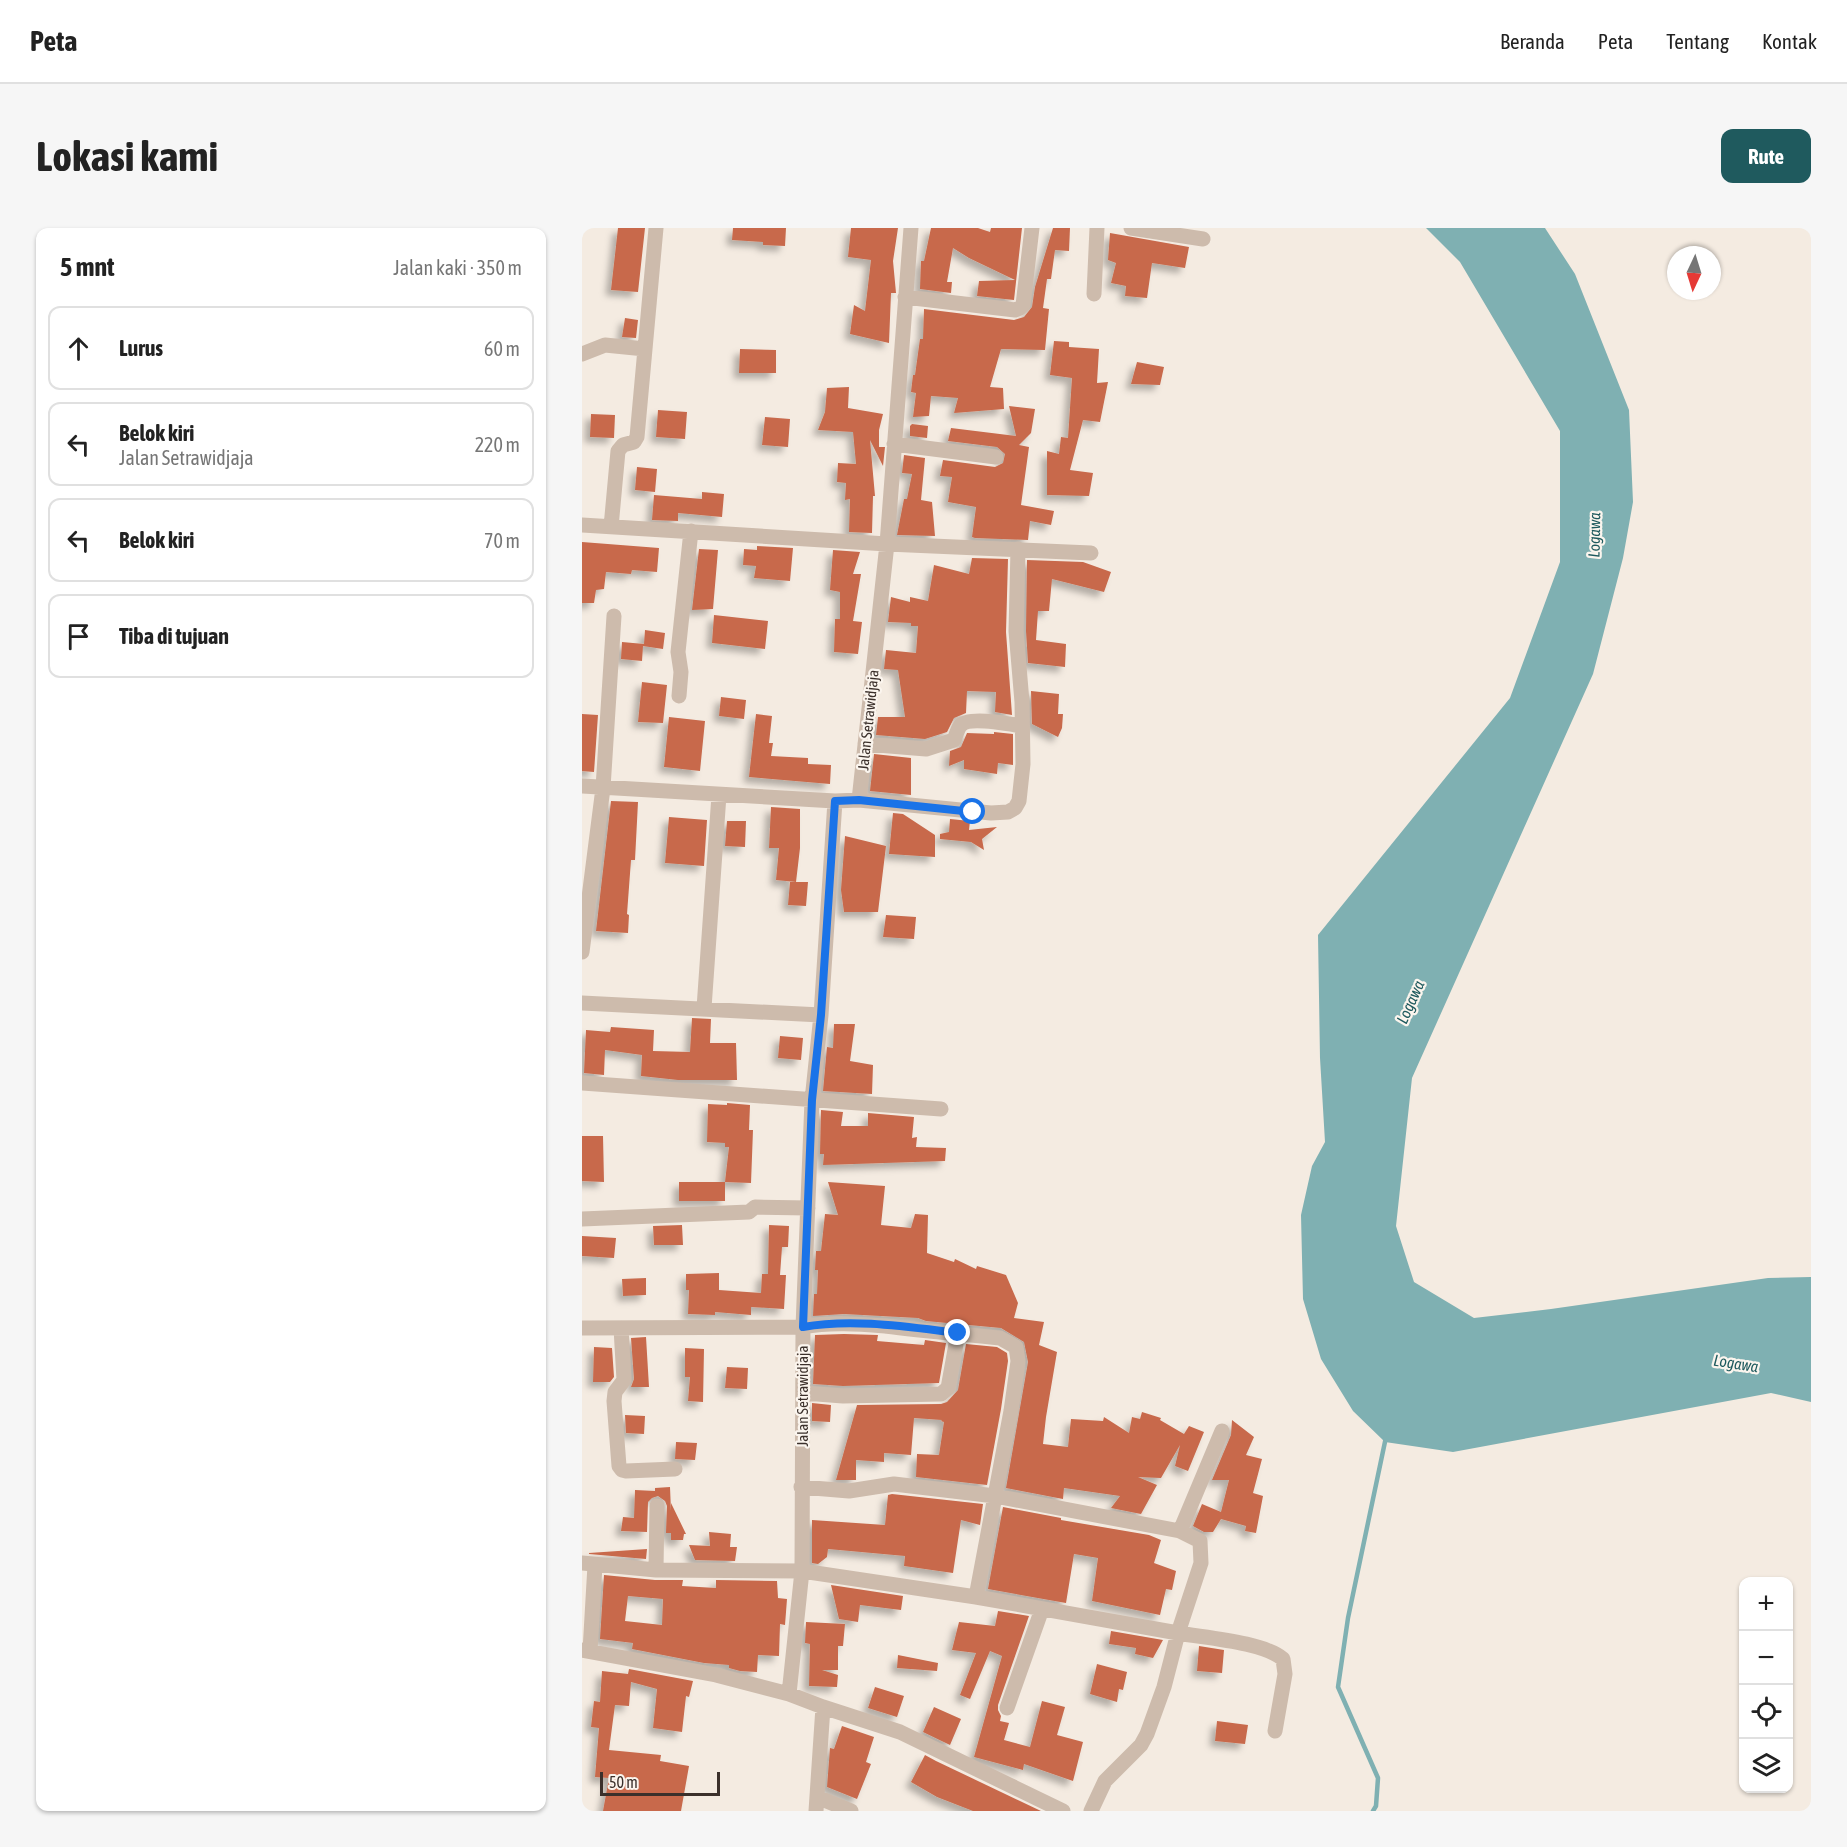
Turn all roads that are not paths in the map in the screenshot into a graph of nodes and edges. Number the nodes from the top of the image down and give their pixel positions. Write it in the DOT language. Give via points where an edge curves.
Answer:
graph roads {
  1 [pos="656,228"];
  2 [pos="911,228"];
  3 [pos="1032,228"];
  4 [pos="1097,228"];
  5 [pos="1131,228"];
  6 [pos="1203,239"];
  7 [pos="1094,294"];
  8 [pos="905,297"];
  9 [pos="645,349"];
  10 [pos="582,354"];
  11 [pos="894,444"];
  12 [pos="996,457"];
  13 [pos="582,525"];
  14 [pos="611,527"];
  15 [pos="691,531"];
  16 [pos="886,544"];
  17 [pos="1018,549"];
  18 [pos="1091,553"];
  19 [pos="614,616"];
  20 [pos="679,696"];
  21 [pos="1022,726"];
  22 [pos="865,744"];
  23 [pos="582,786"];
  24 [pos="603,788"];
  25 [pos="719,795"];
  26 [pos="859,800"];
  27 [pos="835,801"];
  28 [pos="582,952"];
  29 [pos="582,1003"];
  30 [pos="704,1008"];
  31 [pos="821,1015"];
  32 [pos="582,1083"];
  33 [pos="812,1100"];
  34 [pos="941,1109"];
  35 [pos="808,1208"];
  36 [pos="582,1218"];
  37 [pos="803,1327"];
  38 [pos="582,1328"];
  39 [pos="621,1328"];
  40 [pos="958,1333"];
  41 [pos="804,1393"];
  42 [pos="1222,1431"];
  43 [pos="675,1468"];
  44 [pos="801,1487"];
  45 [pos="995,1496"];
  46 [pos="657,1506"];
  47 [pos="1180,1532"];
  48 [pos="588,1564"];
  49 [pos="656,1570"];
  50 [pos="802,1571"];
  51 [pos="976,1597"];
  52 [pos="1042,1608"];
  53 [pos="1178,1633"];
  54 [pos="586,1650"];
  55 [pos="789,1694"];
  56 [pos="823,1707"];
  57 [pos="1007,1708"];
  58 [pos="1275,1731"];
  59 [pos="817,1804"];
  60 [pos="851,1811"];
  61 [pos="1063,1811"];
  62 [pos="1091,1811"];
  1 -- 9 [label="street"];
  2 -- 8 [label="street, Jalan Setrawidjaja"];
  3 -- 8 [label="street" via="1020,308"];
  4 -- 7 [label="street"];
  5 -- 6 [label="street"];
  8 -- 11 [label="street, Jalan Setrawidjaja"];
  9 -- 10 [label="street" via="605,345"];
  9 -- 14 [label="street" via="637,437 618,451"];
  11 -- 12 [label="street"];
  11 -- 16 [label="street, Jalan Setrawidjaja"];
  13 -- 14 [label="street"];
  14 -- 15 [label="street"];
  15 -- 16 [label="street"];
  15 -- 20 [label="street" via="678,652"];
  16 -- 17 [label="street"];
  16 -- 22 [label="street, Jalan Setrawidjaja"];
  17 -- 18 [label="street"];
  17 -- 21 [label="street" via="1016,632"];
  19 -- 24 [label="street"];
  21 -- 22 [label="street" via="965,722 954,740 926,749"];
  21 -- 26 [label="street" via="1019,801 1008,812"];
  22 -- 26 [label="street, Jalan Setrawidjaja"];
  23 -- 24 [label="street"];
  24 -- 25 [label="street"];
  24 -- 28 [label="street"];
  25 -- 27 [label="street"];
  25 -- 30 [label="street"];
  26 -- 27 [label="street"];
  27 -- 31 [label="street, Jalan Setrawidjaja"];
  29 -- 30 [label="street"];
  30 -- 31 [label="street"];
  31 -- 33 [label="street, Jalan Setrawidjaja"];
  32 -- 33 [label="street"];
  33 -- 34 [label="street"];
  33 -- 35 [label="street, Jalan Setrawidjaja"];
  35 -- 36 [label="street" via="755,1207 749,1212"];
  35 -- 37 [label="street, Jalan Setrawidjaja"];
  37 -- 39 [label="street"];
  37 -- 40 [label="street" via="860,1324"];
  37 -- 41 [label="street, Jalan Setrawidjaja"];
  38 -- 39 [label="street"];
  39 -- 43 [label="street" via="624,1380 614,1401 619,1466 626,1471"];
  40 -- 41 [label="street" via="948,1388 941,1394"];
  40 -- 45 [label="street" via="1000,1338 1016,1347 1018,1353"];
  41 -- 44 [label="street, Jalan Setrawidjaja"];
  42 -- 47 [label="street"];
  44 -- 45 [label="street" via="849,1491 894,1484"];
  44 -- 50 [label="street, Jalan Setrawidjaja"];
  45 -- 47 [label="street"];
  45 -- 51 [label="street"];
  46 -- 49 [label="street"];
  47 -- 53 [label="street" via="1200,1541 1201,1563"];
  48 -- 49 [label="street"];
  48 -- 54 [label="street"];
  49 -- 50 [label="street"];
  50 -- 51 [label="street"];
  50 -- 55 [label="street, Jalan Setrawidjaja"];
  51 -- 52 [label="street"];
  52 -- 53 [label="street"];
  52 -- 57 [label="street"];
  53 -- 58 [label="street" via="1260,1647 1283,1659 1285,1674"];
  53 -- 62 [label="street" via="1147,1734 1105,1781"];
  54 -- 55 [label="street" via="716,1675"];
  55 -- 56 [label="street"];
  56 -- 59 [label="street"];
  56 -- 61 [label="street" via="900,1732"];
  59 -- 60 [label="street"];
}
